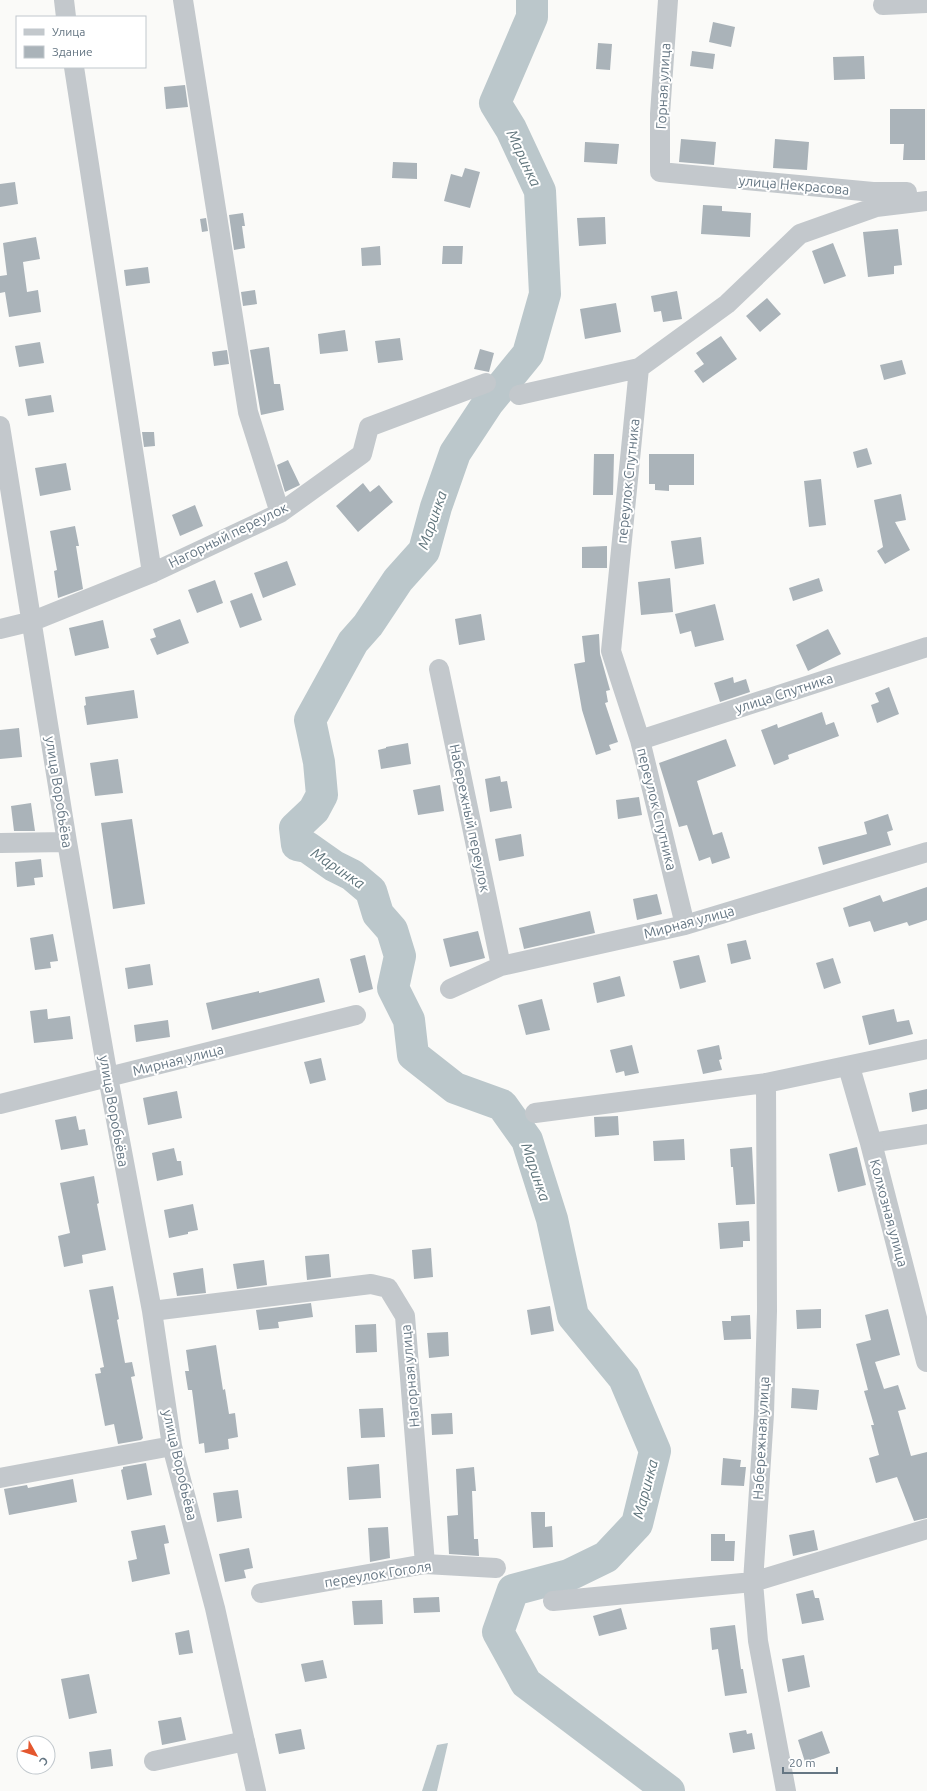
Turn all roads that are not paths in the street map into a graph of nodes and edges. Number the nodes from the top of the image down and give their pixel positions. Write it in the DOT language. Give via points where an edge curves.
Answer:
graph roads {
  1 [pos="64,0"];
  2 [pos="183,0"];
  3 [pos="668,0"];
  4 [pos="927,3"];
  5 [pos="883,5"];
  6 [pos="66,16"];
  7 [pos="74,68"];
  8 [pos="660,172"];
  9 [pos="927,192"];
  10 [pos="927,201"];
  11 [pos="639,368"];
  12 [pos="486,383"];
  13 [pos="519,395"];
  14 [pos="0,426"];
  15 [pos="280,513"];
  16 [pos="152,573"];
  17 [pos="33,621"];
  18 [pos="0,629"];
  19 [pos="927,646"];
  20 [pos="440,669"];
  21 [pos="640,740"];
  22 [pos="67,842"];
  23 [pos="0,844"];
  24 [pos="927,852"];
  25 [pos="685,925"];
  26 [pos="501,966"];
  27 [pos="450,988"];
  28 [pos="356,1015"];
  29 [pos="927,1049"];
  30 [pos="849,1066"];
  31 [pos="108,1077"];
  32 [pos="766,1083"];
  33 [pos="0,1104"];
  34 [pos="535,1113"];
  35 [pos="927,1134"];
  36 [pos="871,1143"];
  37 [pos="152,1311"];
  38 [pos="927,1361"];
  39 [pos="172,1446"];
  40 [pos="0,1478"];
  41 [pos="927,1529"];
  42 [pos="425,1564"];
  43 [pos="496,1568"];
  44 [pos="753,1582"];
  45 [pos="261,1593"];
  46 [pos="553,1601"];
  47 [pos="244,1741"];
  48 [pos="154,1761"];
  49 [pos="256,1791"];
  50 [pos="786,1791"];
  1 -- 6 [label="street"];
  2 -- 15 [label="street" via="248,412"];
  3 -- 8 [label="street, Горная улица" via="660,114"];
  4 -- 5 [label="street"];
  7 -- 16 [label="street"];
  8 -- 9 [label="street, улица Некрасова" via="873,192"];
  10 -- 11 [label="street" via="876,207 800,234 726,304"];
  11 -- 13 [label="street"];
  11 -- 21 [label="street, переулок Спутника" via="611,651"];
  12 -- 15 [label="street, Нагорный переулок" via="369,428 362,454"];
  14 -- 17 [label="street, улица Воробьёва"];
  15 -- 16 [label="street, Нагорный переулок"];
  16 -- 17 [label="street, Нагорный переулок"];
  17 -- 18 [label="street, Нагорный переулок"];
  17 -- 22 [label="street, улица Воробьёва"];
  19 -- 21 [label="street, улица Спутника"];
  20 -- 26 [label="street, Набережный переулок"];
  21 -- 25 [label="street, переулок Спутника"];
  22 -- 23 [label="street"];
  22 -- 31 [label="street, улица Воробьёва"];
  24 -- 25 [label="street, Мирная улица"];
  25 -- 26 [label="street, Мирная улица"];
  26 -- 27 [label="street, Мирная улица"];
  28 -- 31 [label="street, Мирная улица"];
  29 -- 30 [label="street"];
  30 -- 32 [label="street"];
  30 -- 36 [label="street, Колхозная улица"];
  31 -- 33 [label="street, Мирная улица"];
  31 -- 37 [label="street, улица Воробьёва"];
  32 -- 34 [label="street"];
  32 -- 44 [label="street, Набережная улица" via="767,1311 764,1414"];
  35 -- 36 [label="street"];
  36 -- 38 [label="street, Колхозная улица"];
  37 -- 39 [label="street, улица Воробьёва"];
  37 -- 42 [label="street, Нагорная улица" via="371,1284 388,1288 405,1316"];
  39 -- 40 [label="street"];
  39 -- 47 [label="street, улица Воробьёва" via="215,1608"];
  41 -- 44 [label="street"];
  42 -- 43 [label="street, переулок Гоголя"];
  42 -- 45 [label="street, переулок Гоголя"];
  44 -- 46 [label="street"];
  44 -- 50 [label="street, Набережная улица" via="758,1641"];
  47 -- 48 [label="street"];
  47 -- 49 [label="street, улица Воробьёва"];
}
